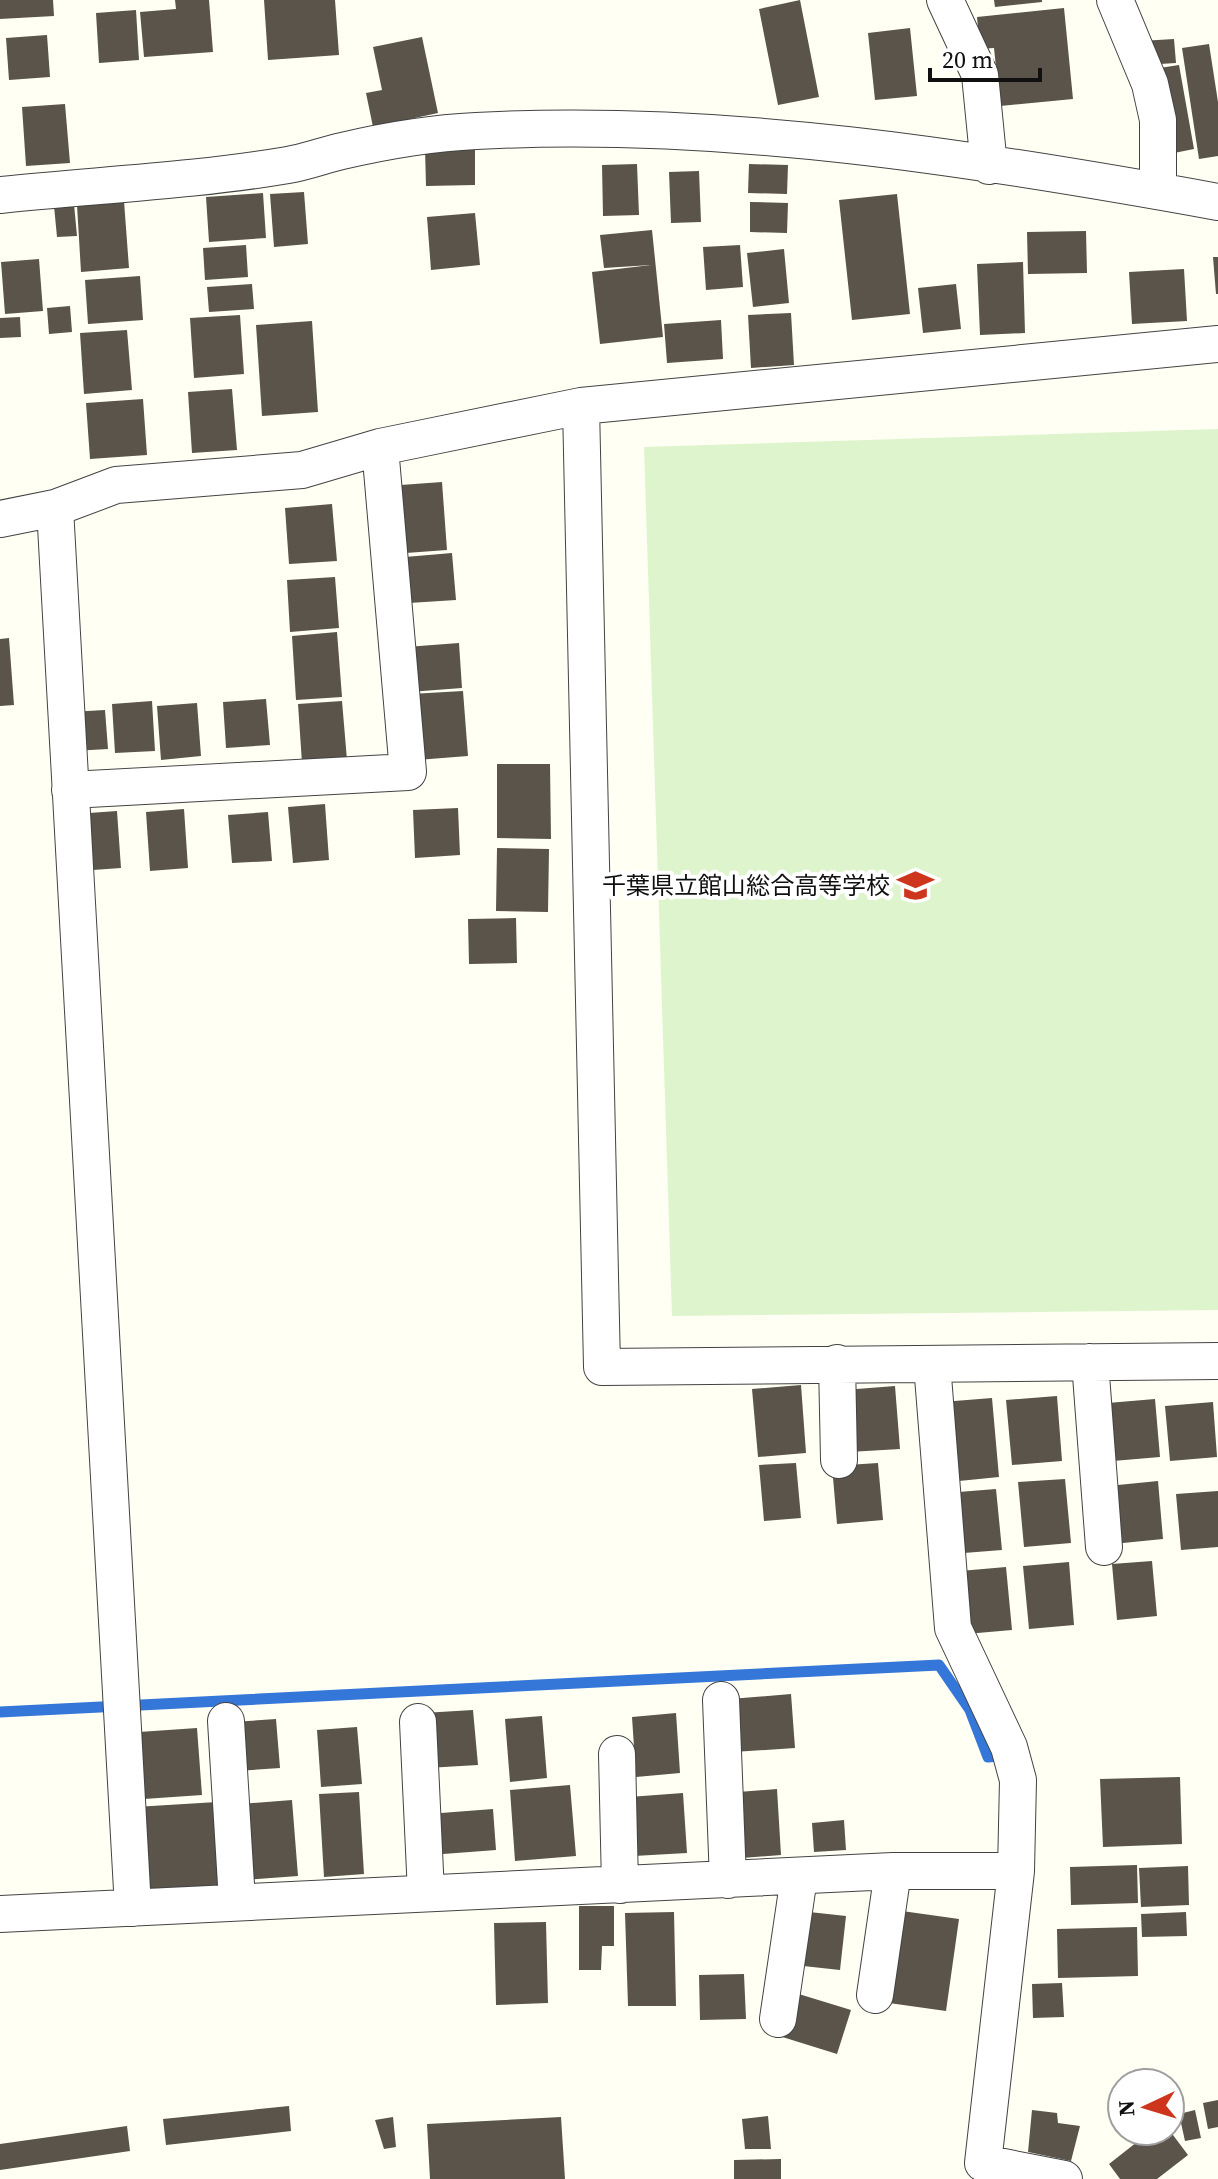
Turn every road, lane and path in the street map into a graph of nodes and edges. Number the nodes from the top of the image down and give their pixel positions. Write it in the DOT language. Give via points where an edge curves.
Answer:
graph roads {
  1 [pos="945,0"];
  2 [pos="1115,0"];
  3 [pos="989,166"];
  4 [pos="1158,191"];
  5 [pos="0,195"];
  6 [pos="1218,202"];
  7 [pos="1218,344"];
  8 [pos="581,406"];
  9 [pos="380,447"];
  10 [pos="55,508"];
  11 [pos="0,519"];
  12 [pos="70,790"];
  13 [pos="1218,1361"];
  14 [pos="1090,1362"];
  15 [pos="837,1363"];
  16 [pos="932,1364"];
  17 [pos="839,1460"];
  18 [pos="1104,1547"];
  19 [pos="721,1700"];
  20 [pos="226,1721"];
  21 [pos="418,1722"];
  22 [pos="617,1754"];
  23 [pos="893,1871"];
  24 [pos="1016,1871"];
  25 [pos="799,1877"];
  26 [pos="728,1880"];
  27 [pos="620,1885"];
  28 [pos="426,1893"];
  29 [pos="237,1901"];
  30 [pos="133,1908"];
  31 [pos="0,1914"];
  32 [pos="875,1995"];
  33 [pos="778,2019"];
  34 [pos="1064,2179"];
  1 -- 3 [label="street" via="980,75"];
  2 -- 4 [label="street" via="1150,84 1158,120"];
  3 -- 4 [label="street"];
  3 -- 5 [label="street" via="801,140 535,128 393,141 227,174"];
  4 -- 6 [label="street"];
  7 -- 8 [label="street"];
  8 -- 9 [label="street"];
  8 -- 15 [label="street" via="602,1367"];
  9 -- 10 [label="street" via="302,470 116,485"];
  9 -- 12 [label="street" via="408,772"];
  10 -- 11 [label="street"];
  10 -- 12 [label="street"];
  12 -- 30 [label="street"];
  13 -- 14 [label="street"];
  14 -- 16 [label="street"];
  14 -- 18 [label="street"];
  15 -- 16 [label="street"];
  15 -- 17 [label="street"];
  16 -- 24 [label="street" via="953,1628 1015,1763"];
  19 -- 26 [label="street"];
  20 -- 29 [label="street"];
  21 -- 28 [label="street"];
  22 -- 27 [label="street"];
  23 -- 24 [label="street"];
  23 -- 25 [label="street"];
  23 -- 32 [label="street"];
  24 -- 34 [label="street" via="983,2163"];
  25 -- 26 [label="street"];
  25 -- 33 [label="street"];
  26 -- 27 [label="street"];
  27 -- 28 [label="street"];
  28 -- 29 [label="street"];
  29 -- 30 [label="street"];
  30 -- 31 [label="street"];
}
